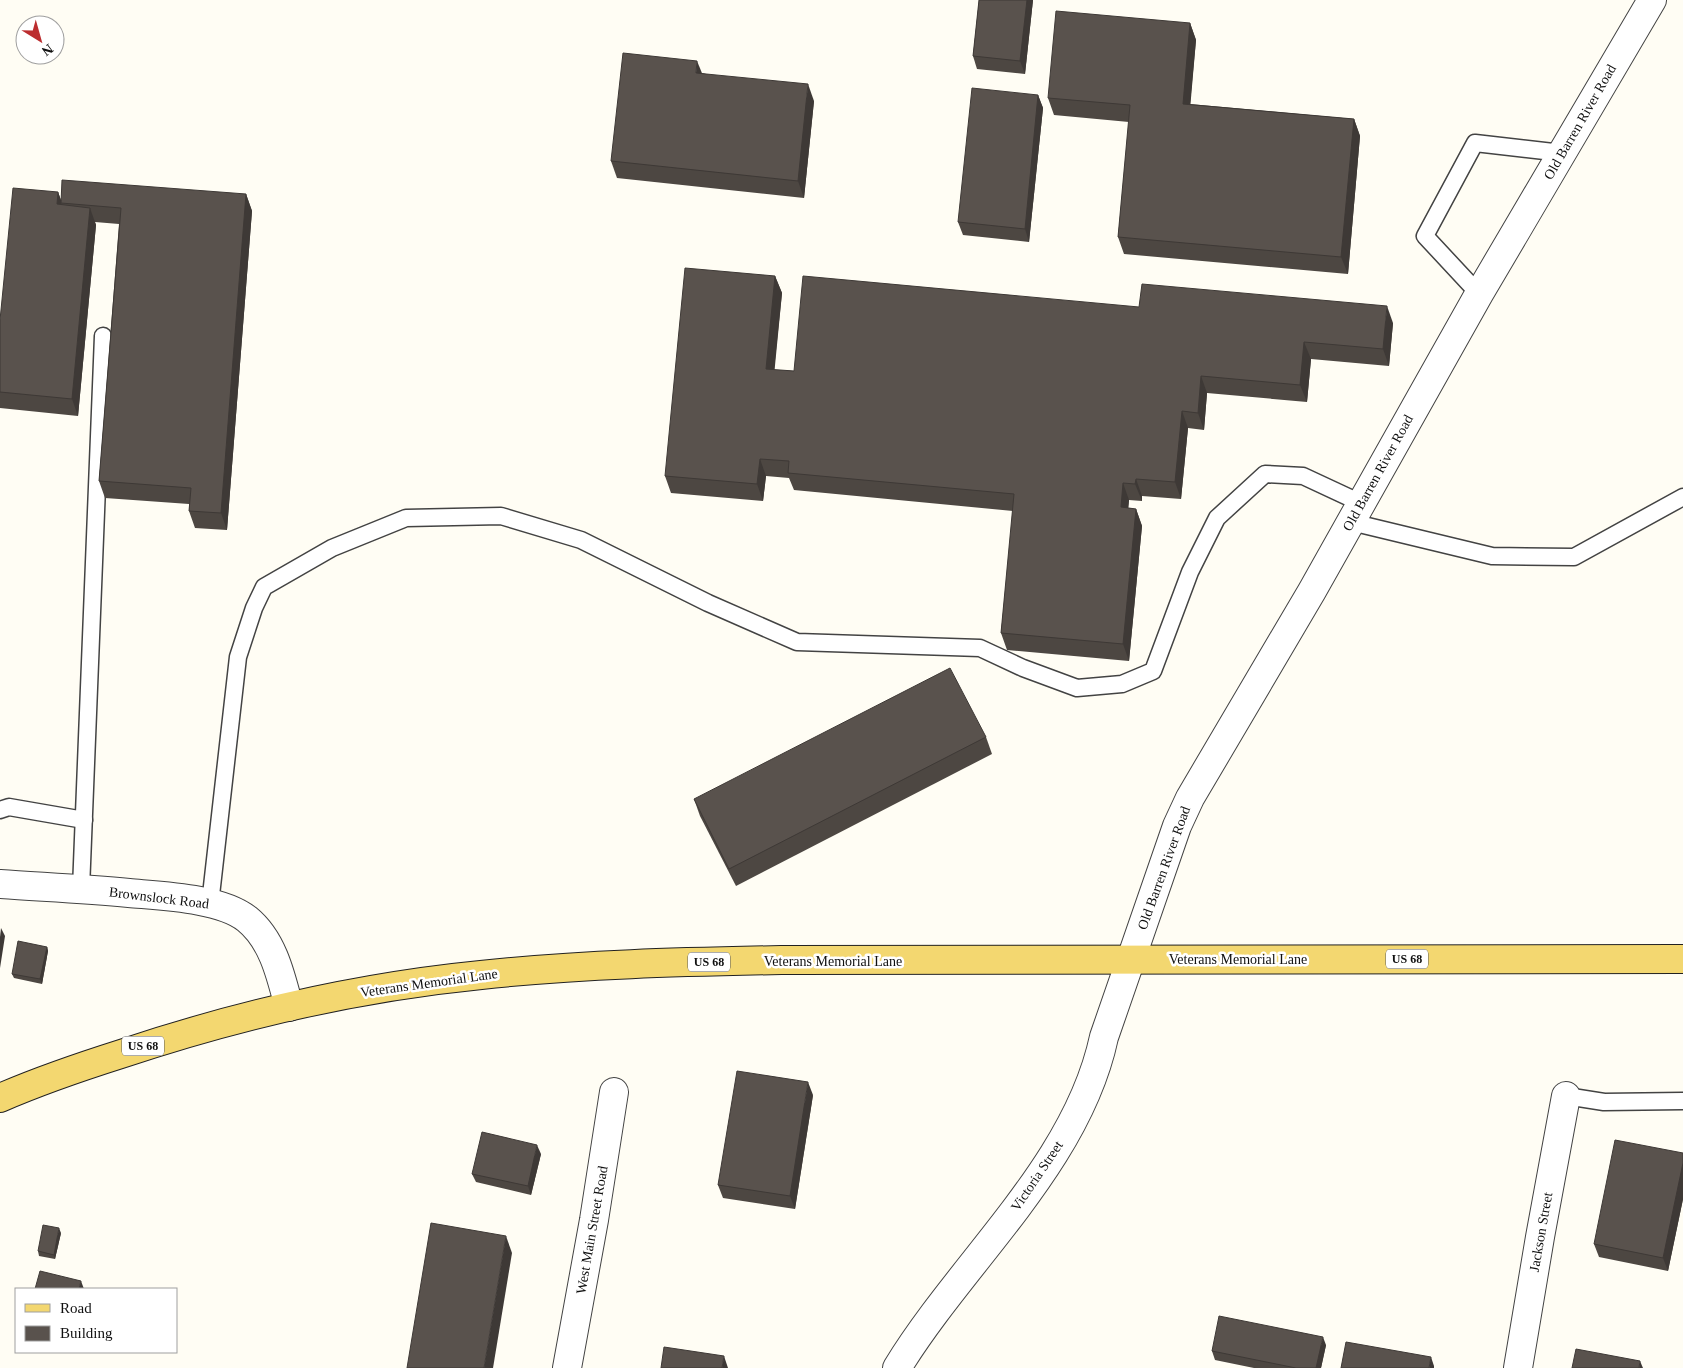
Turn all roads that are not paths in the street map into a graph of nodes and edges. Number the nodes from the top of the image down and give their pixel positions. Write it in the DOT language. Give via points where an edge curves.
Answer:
graph roads {
  1 [pos="1652,0"];
  2 [pos="1562,153"];
  3 [pos="1479,294"];
  4 [pos="103,336"];
  5 [pos="1683,497"];
  6 [pos="1356,512"];
  7 [pos="0,810"];
  8 [pos="84,820"];
  9 [pos="0,884"];
  10 [pos="81,889"];
  11 [pos="210,904"];
  12 [pos="1132,959"];
  13 [pos="1683,959"];
  14 [pos="289,1007"];
  15 [pos="614,1092"];
  16 [pos="1566,1096"];
  17 [pos="0,1098"];
  18 [pos="1683,1101"];
  19 [pos="567,1368"];
  20 [pos="897,1368"];
  21 [pos="1518,1368"];
  1 -- 2 [label="street, Old Barren River Road"];
  2 -- 3 [label="street, Old Barren River Road"];
  2 -- 3 [label="lane" via="1475,143 1425,236"];
  3 -- 6 [label="street, Old Barren River Road"];
  4 -- 8 [label="lane"];
  5 -- 6 [label="lane" via="1574,557 1492,556"];
  6 -- 11 [label="lane" via="1303,476 1265,474 1217,518 1190,572 1153,671 1122,684 1078,688 980,648 797,642 708,603 581,540 502,516 406,518 332,548 264,587 238,657"];
  6 -- 12 [label="street, Old Barren River Road" via="1190,798 1177,826"];
  7 -- 8 [label="lane" via="9,807"];
  8 -- 10 [label="lane"];
  9 -- 10 [label="street, Brownslock Road"];
  10 -- 11 [label="street, Brownslock Road"];
  11 -- 14 [label="street, Brownslock Road" via="237,913 255,928 279,969"];
  12 -- 13 [label="main road, Veterans Memorial Lane / US 68"];
  12 -- 14 [label="main road, Veterans Memorial Lane / US 68" via="782,960 556,968 428,981"];
  12 -- 20 [label="street, Victoria Street" via="1104,1037 1099,1061 1059,1144 1014,1211 930,1318"];
  14 -- 17 [label="main road, Veterans Memorial Lane / US 68" via="161,1040"];
  15 -- 19 [label="street, West Main Street Road"];
  16 -- 18 [label="lane" via="1604,1102"];
  16 -- 21 [label="street, Jackson Street"];
}
